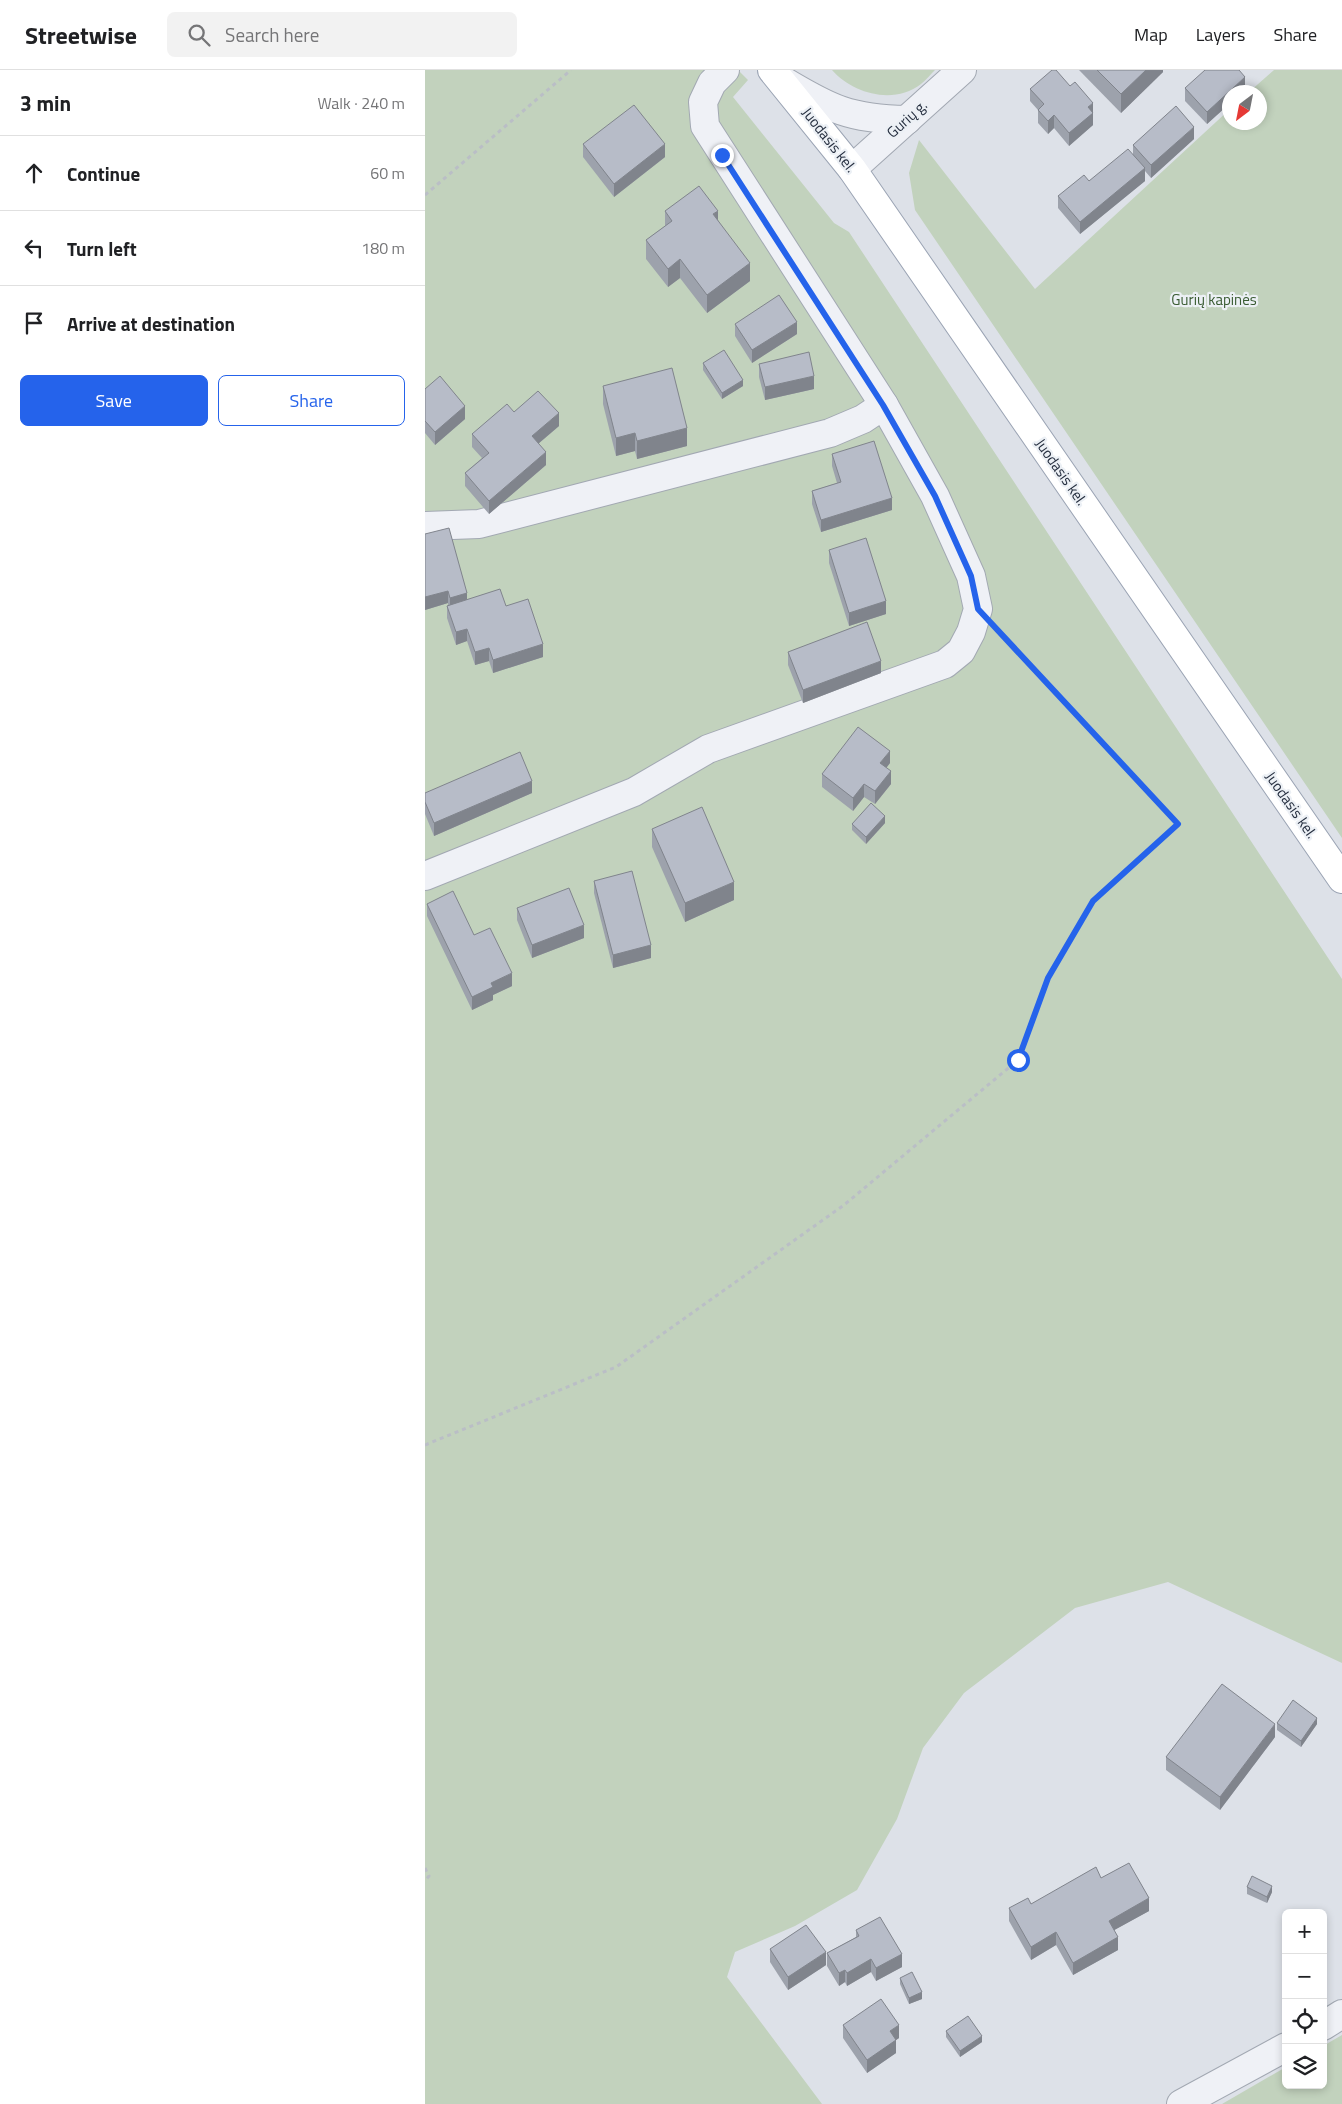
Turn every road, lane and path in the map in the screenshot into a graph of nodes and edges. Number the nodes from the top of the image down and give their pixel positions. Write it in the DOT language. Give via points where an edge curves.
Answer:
graph roads {
  1 [pos="571,70"];
  2 [pos="725,70"];
  3 [pos="962,70"];
  4 [pos="776,75"];
  5 [pos="907,120"];
  6 [pos="852,169"];
  7 [pos="425,195"];
  8 [pos="883,405"];
  9 [pos="425,526"];
  10 [pos="978,609"];
  11 [pos="425,876"];
  12 [pos="1342,879"];
  13 [pos="425,1445"];
  14 [pos="425,1868"];
  15 [pos="425,1881"];
  16 [pos="1342,2014"];
  17 [pos="1327,2023"];
  18 [pos="1282,2049"];
  19 [pos="1181,2104"];
  1 -- 7 [label="path"];
  2 -- 8 [label="street" via="712,83 703,102 705,126"];
  3 -- 5 [label="street, Gurių g."];
  4 -- 5 [label="street" via="821,104 838,110 879,119"];
  4 -- 6 [label="main road, Juodasis kel."];
  5 -- 6 [label="street, Gurių g."];
  6 -- 12 [label="main road, Juodasis kel."];
  8 -- 9 [label="street" via="863,419 830,433 479,524"];
  8 -- 10 [label="street" via="935,496 971,576"];
  10 -- 11 [label="street" via="961,650 945,664 708,749 634,792"];
  10 -- 13 [label="path" via="1178,824 1093,901 1048,978 1018,1060 844,1205 616,1367"];
  14 -- 15 [label="path" via="429,1876"];
  16 -- 17 [label="street"];
  18 -- 19 [label="street"];
}
